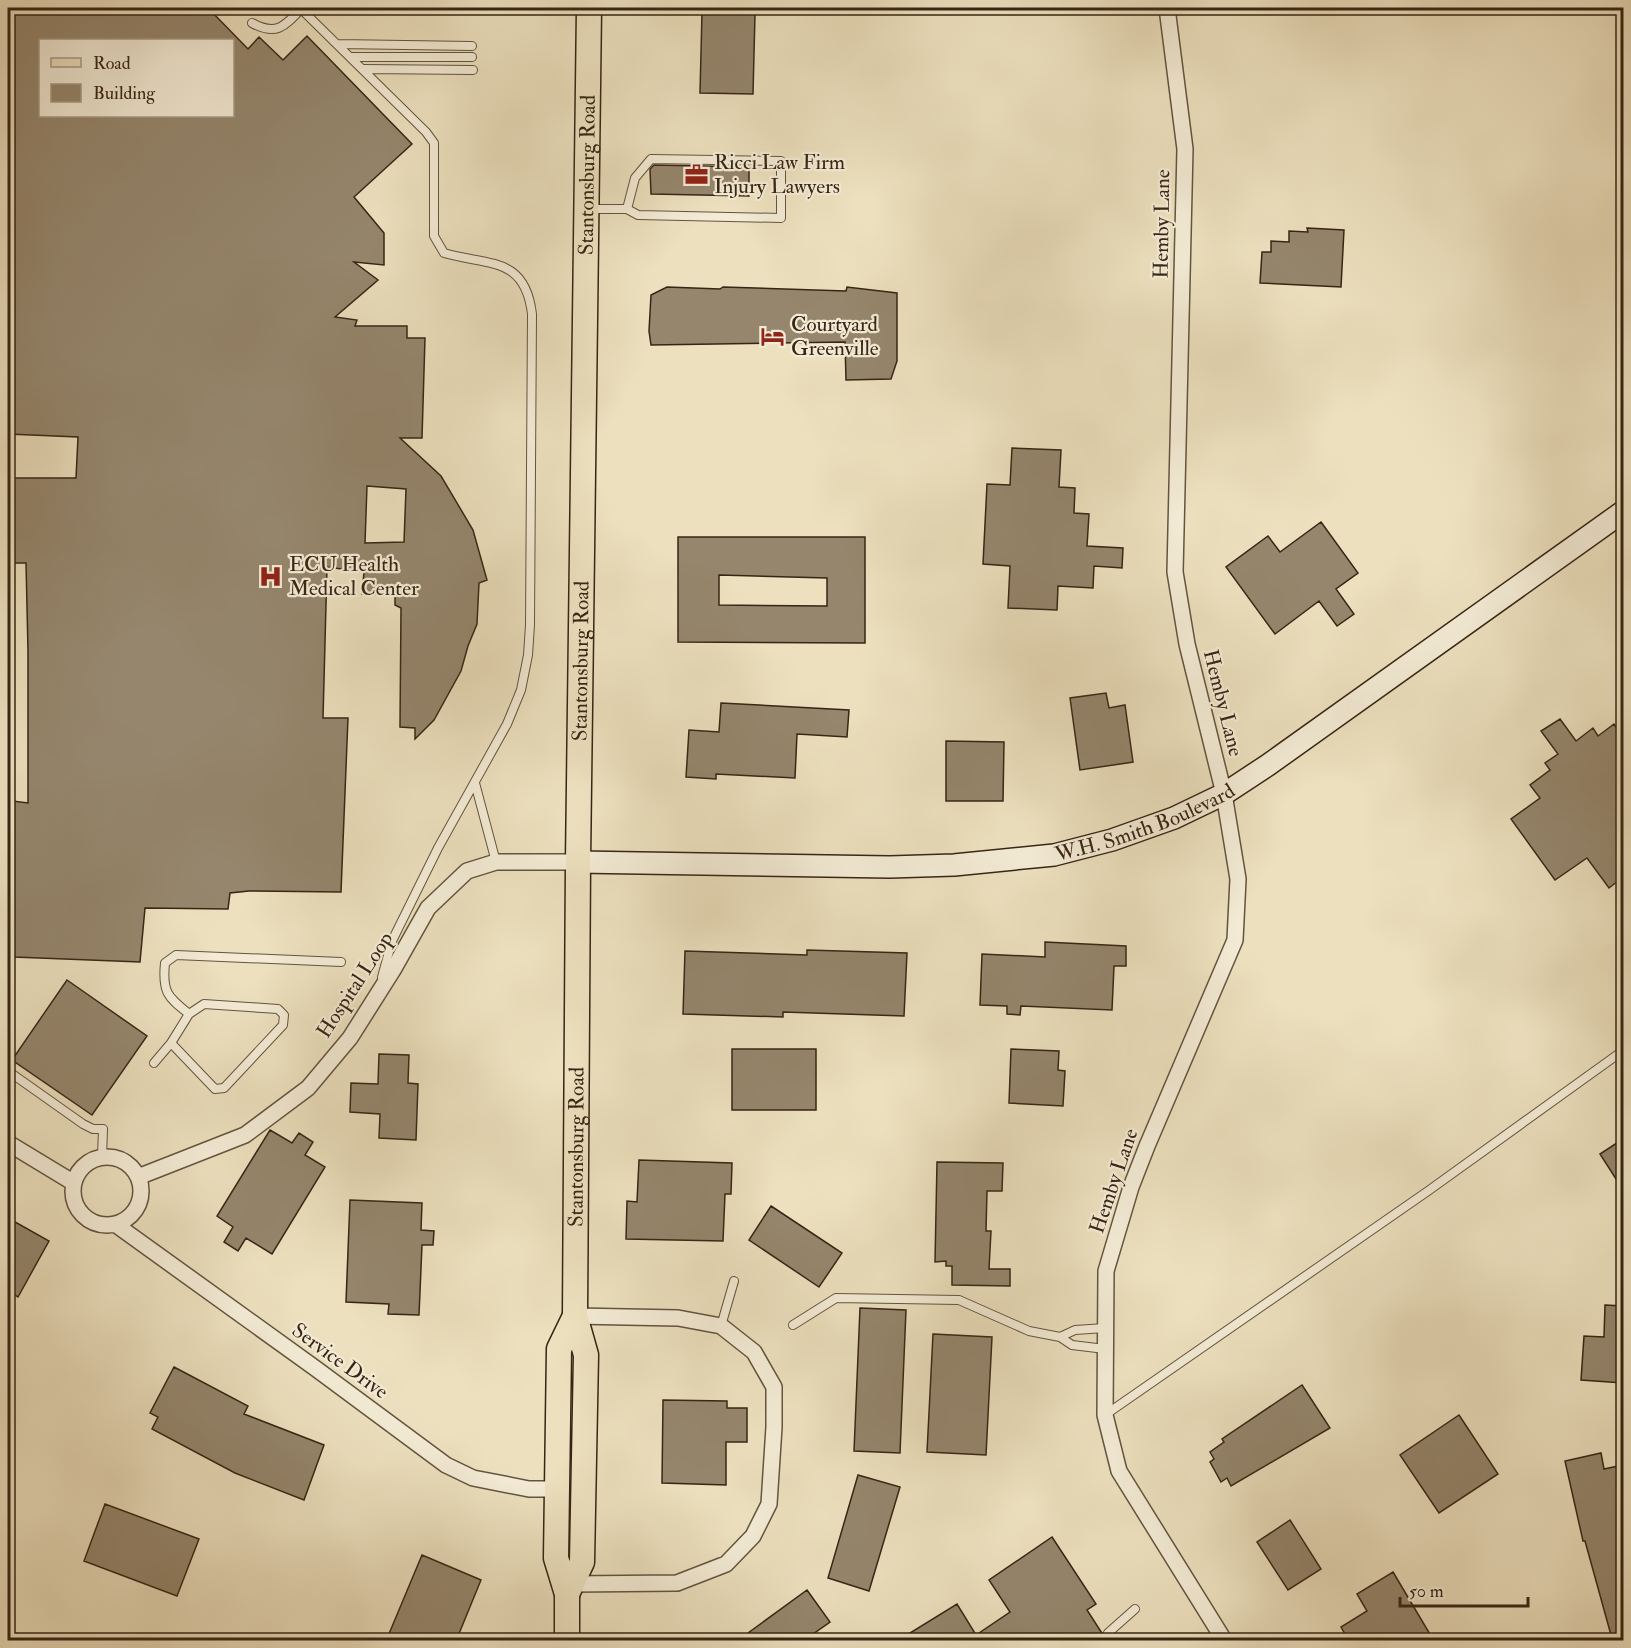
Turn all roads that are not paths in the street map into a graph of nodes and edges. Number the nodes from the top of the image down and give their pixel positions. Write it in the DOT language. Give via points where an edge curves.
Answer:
graph roads {
  1 [pos="301,8"];
  2 [pos="589,8"];
  3 [pos="1167,8"];
  4 [pos="252,23"];
  5 [pos="338,44"];
  6 [pos="472,46"];
  7 [pos="352,57"];
  8 [pos="472,57"];
  9 [pos="364,69"];
  10 [pos="473,70"];
  11 [pos="586,209"];
  12 [pos="627,209"];
  13 [pos="1623,511"];
  14 [pos="475,783"];
  15 [pos="1224,794"];
  16 [pos="496,862"];
  17 [pos="578,862"];
  18 [pos="341,962"];
  19 [pos="378,994"];
  20 [pos="189,1014"];
  21 [pos="171,1043"];
  22 [pos="1623,1050"];
  23 [pos="154,1063"];
  24 [pos="8,1071"];
  25 [pos="8,1143"];
  26 [pos="102,1157"];
  27 [pos="138,1177"];
  28 [pos="74,1183"];
  29 [pos="115,1224"];
  30 [pos="734,1281"];
  31 [pos="575,1316"];
  32 [pos="793,1325"];
  33 [pos="721,1326"];
  34 [pos="1105,1328"];
  35 [pos="1060,1337"];
  36 [pos="1105,1349"];
  37 [pos="1105,1415"];
  38 [pos="558,1489"];
  39 [pos="569,1589"];
  40 [pos="1135,1609"];
  41 [pos="1108,1633"];
  42 [pos="8,1639"];
  43 [pos="12,1641"];
  44 [pos="567,1641"];
  45 [pos="1224,1641"];
  1 -- 4 [label="lane" via="276,30"];
  1 -- 5 [label="lane"];
  2 -- 11 [label="main road, Stantonsburg Road"];
  3 -- 15 [label="street, Hemby Lane" via="1185,149 1175,572 1187,644"];
  5 -- 6 [label="lane"];
  5 -- 7 [label="lane"];
  7 -- 8 [label="lane"];
  7 -- 9 [label="lane"];
  9 -- 10 [label="lane"];
  9 -- 14 [label="lane" via="434,143 434,236 444,253 508,269 522,279 530,295 533,338 528,655 518,699"];
  11 -- 12 [label="lane"];
  11 -- 17 [label="main road, Stantonsburg Road"];
  12 -- 12 [label="lane" via="638,215 781,218 781,161 651,159 635,178"];
  13 -- 15 [label="street, W.H. Smith Boulevard"];
  14 -- 16 [label="lane"];
  14 -- 19 [label="lane" via="392,940"];
  15 -- 17 [label="street, W.H. Smith Boulevard" via="1174,818 1054,855 890,867"];
  15 -- 34 [label="street, Hemby Lane" via="1238,879 1235,940 1131,1187 1106,1271"];
  16 -- 17 [label="street, Hospital Loop"];
  16 -- 19 [label="street, Hospital Loop" via="467,871 428,908"];
  17 -- 31 [label="main road, Stantonsburg Road"];
  18 -- 20 [label="lane" via="176,955 165,963 163,979 169,998"];
  19 -- 27 [label="street, Hospital Loop" via="350,1038 308,1088 244,1135"];
  20 -- 21 [label="lane"];
  20 -- 21 [label="lane" via="204,1004 278,1009 284,1015 283,1025 224,1088 215,1089"];
  21 -- 23 [label="lane"];
  22 -- 37 [label="lane"];
  24 -- 26 [label="lane" via="83,1124 103,1129"];
  25 -- 28 [label="street"];
  26 -- 27 [label="street" via="123,1161"];
  26 -- 28 [label="street" via="83,1166"];
  27 -- 29 [label="street" via="138,1206"];
  28 -- 29 [label="street" via="75,1203 83,1216 99,1224"];
  29 -- 38 [label="street, Service Drive" via="446,1465 473,1478 529,1489"];
  30 -- 33 [label="lane"];
  31 -- 33 [label="street" via="678,1318"];
  31 -- 38 [label="main road, Stantonsburg Road" via="559,1349"];
  31 -- 39 [label="main road, Stantonsburg Road" via="586,1355 582,1562"];
  32 -- 35 [label="lane" via="836,1298 960,1300 1029,1331"];
  33 -- 39 [label="street" via="754,1352 774,1387 769,1504 753,1536 726,1564 677,1583"];
  34 -- 35 [label="lane" via="1075,1329"];
  34 -- 36 [label="street, Hemby Lane"];
  35 -- 36 [label="lane" via="1072,1345"];
  36 -- 37 [label="street, Hemby Lane"];
  37 -- 45 [label="street, Hemby Lane" via="1119,1471"];
  38 -- 39 [label="main road, Stantonsburg Road" via="556,1558"];
  39 -- 44 [label="main road, Stantonsburg Road"];
  40 -- 41 [label="lane"];
  42 -- 43 [label="street"];
}
